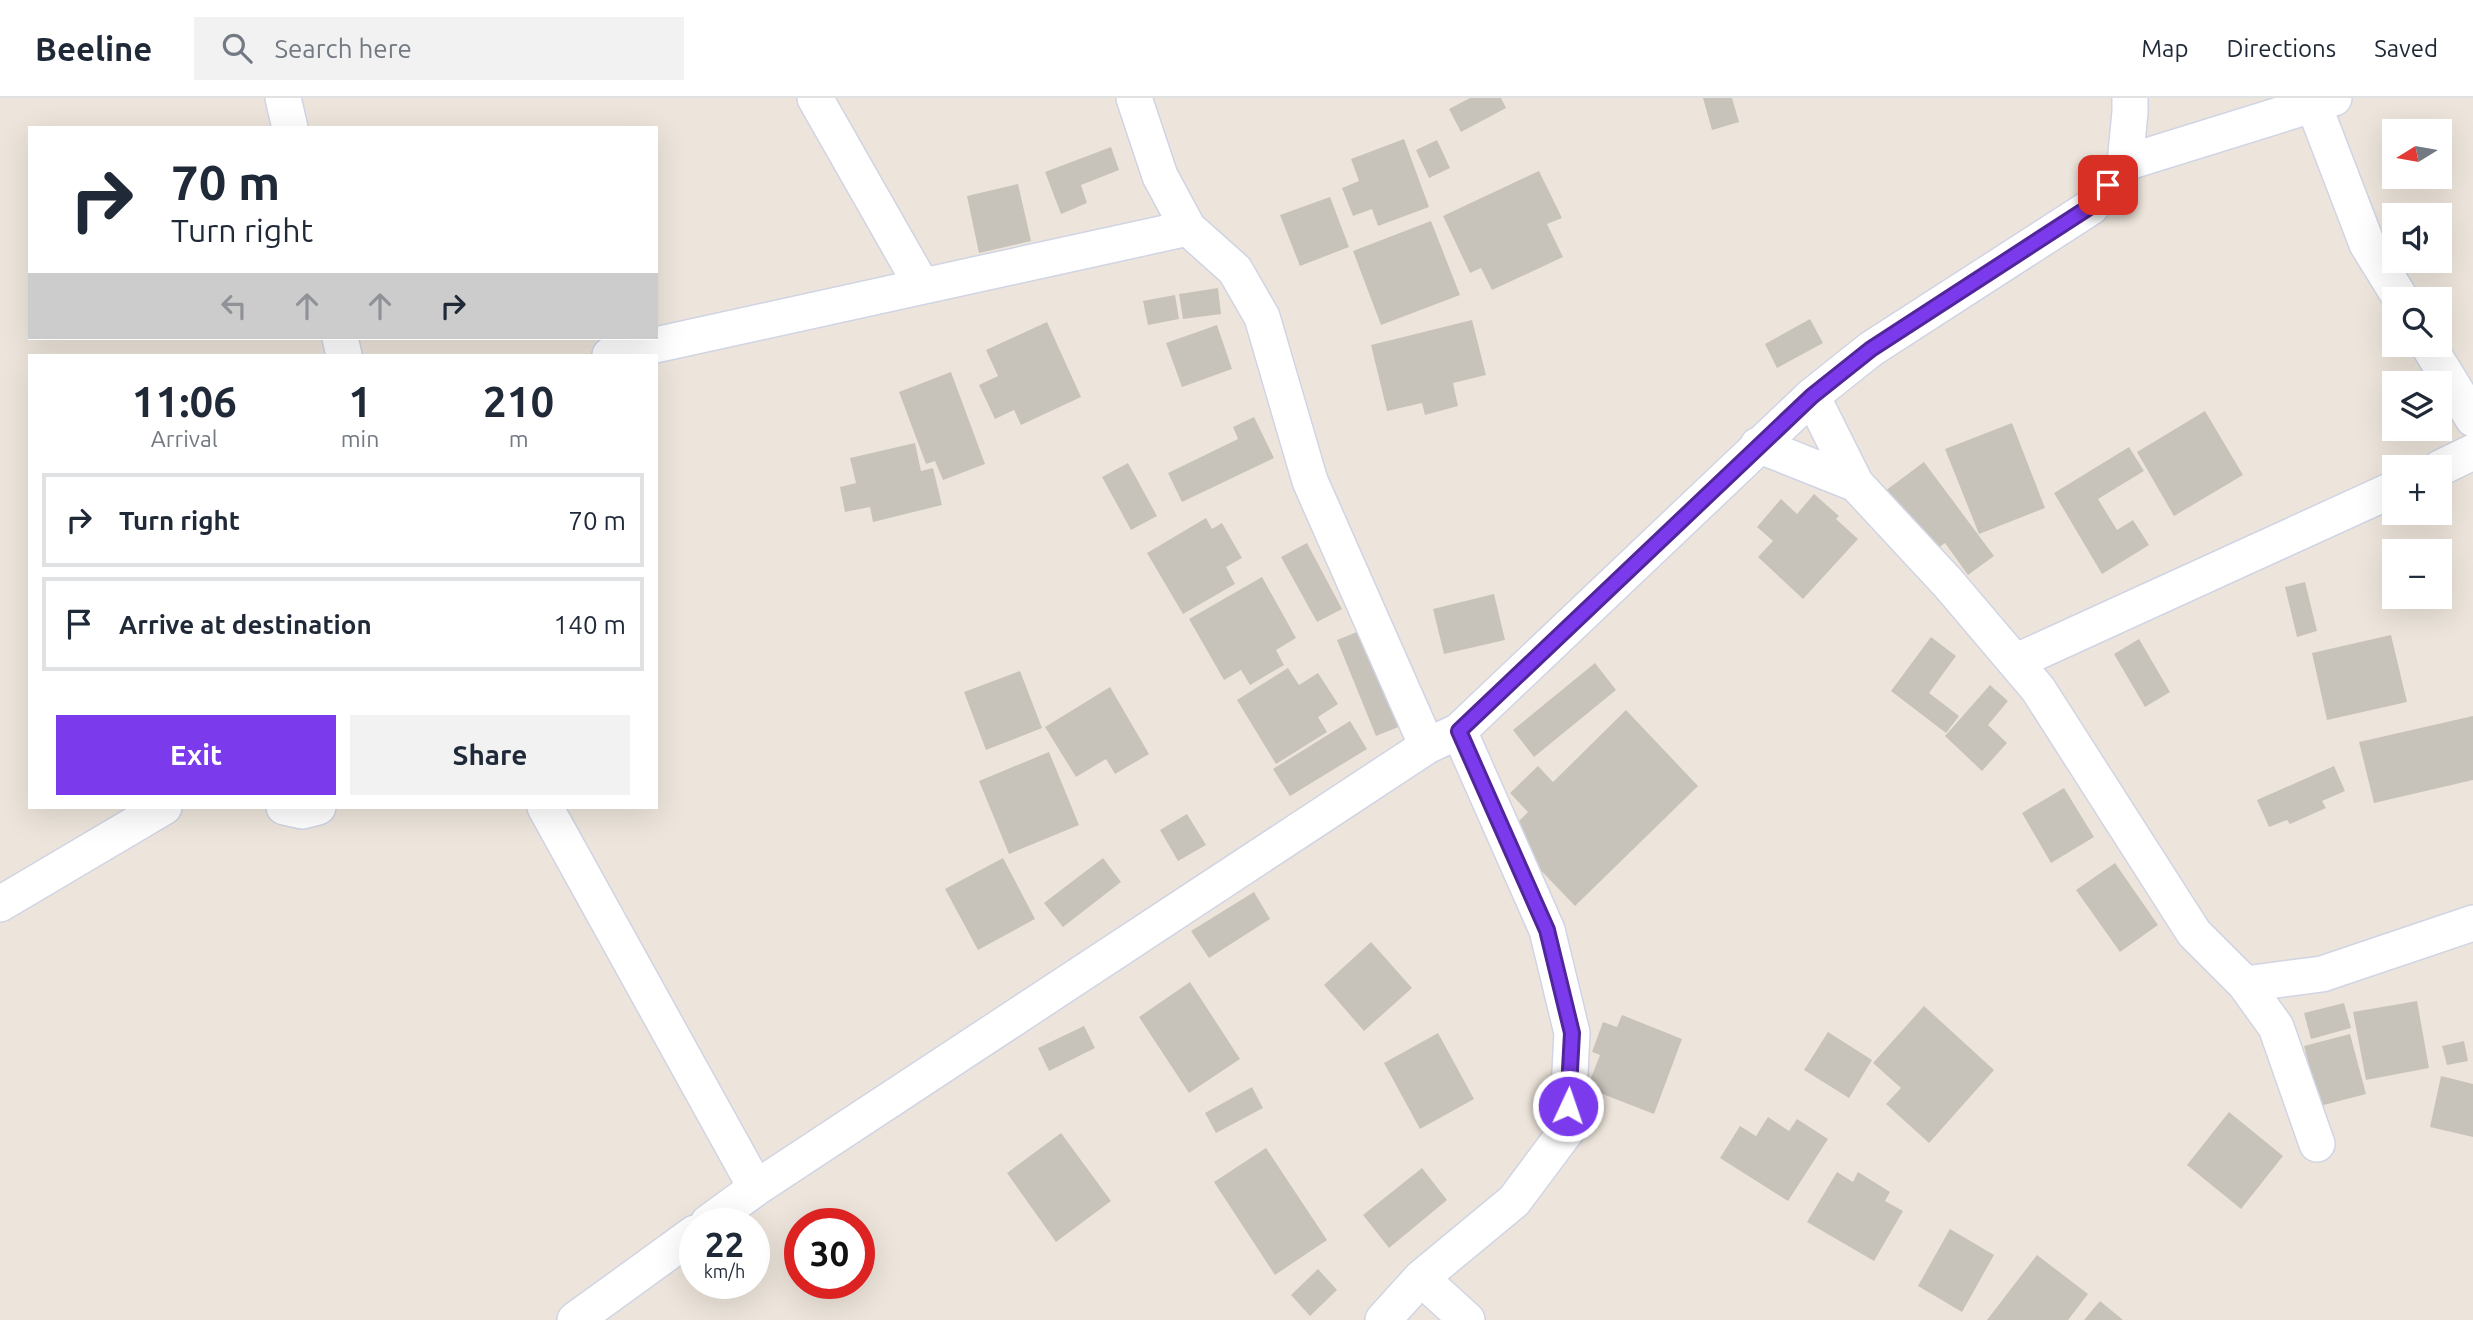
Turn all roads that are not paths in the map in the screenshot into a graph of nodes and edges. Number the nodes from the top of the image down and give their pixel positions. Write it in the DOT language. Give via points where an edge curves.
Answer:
graph roads {
  1 [pos="283,98"];
  2 [pos="815,98"];
  3 [pos="1133,98"];
  4 [pos="2130,98"];
  5 [pos="2319,100"];
  6 [pos="290,126"];
  7 [pos="2125,163"];
  8 [pos="1188,228"];
  9 [pos="922,286"];
  10 [pos="2394,287"];
  11 [pos="615,354"];
  12 [pos="2435,357"];
  13 [pos="1812,396"];
  14 [pos="2473,419"];
  15 [pos="1758,445"];
  16 [pos="2473,453"];
  17 [pos="2452,463"];
  18 [pos="1856,484"];
  19 [pos="2382,494"];
  20 [pos="2015,662"];
  21 [pos="1459,731"];
  22 [pos="1427,746"];
  23 [pos="161,809"];
  24 [pos="546,809"];
  25 [pos="0,904"];
  26 [pos="2473,923"];
  27 [pos="2245,984"];
  28 [pos="2317,1144"];
  29 [pos="756,1188"];
  30 [pos="729,1208"];
  31 [pos="679,1245"];
  32 [pos="1421,1278"];
  33 [pos="575,1320"];
  34 [pos="1383,1320"];
  35 [pos="1467,1320"];
  1 -- 6 [label="street"];
  2 -- 9 [label="street"];
  3 -- 8 [label="street" via="1160,176"];
  4 -- 7 [label="street"];
  5 -- 7 [label="street"];
  5 -- 10 [label="street" via="2367,244"];
  7 -- 13 [label="street" via="2091,206 1871,349"];
  8 -- 9 [label="street"];
  8 -- 22 [label="street" via="1235,270 1262,317 1310,481"];
  9 -- 11 [label="street"];
  12 -- 14 [label="street"];
  13 -- 15 [label="street"];
  13 -- 18 [label="street"];
  15 -- 18 [label="street"];
  15 -- 21 [label="street"];
  16 -- 17 [label="street"];
  18 -- 20 [label="street"];
  19 -- 20 [label="street"];
  20 -- 27 [label="street" via="2038,689 2194,933"];
  21 -- 22 [label="street"];
  21 -- 32 [label="street" via="1547,930 1572,1033 1567,1130 1514,1201"];
  22 -- 29 [label="street"];
  23 -- 25 [label="street"];
  24 -- 29 [label="street"];
  26 -- 27 [label="street" via="2322,974"];
  27 -- 28 [label="street" via="2276,1027"];
  29 -- 30 [label="street"];
  31 -- 33 [label="street"];
  32 -- 34 [label="street"];
  32 -- 35 [label="street"];
}
